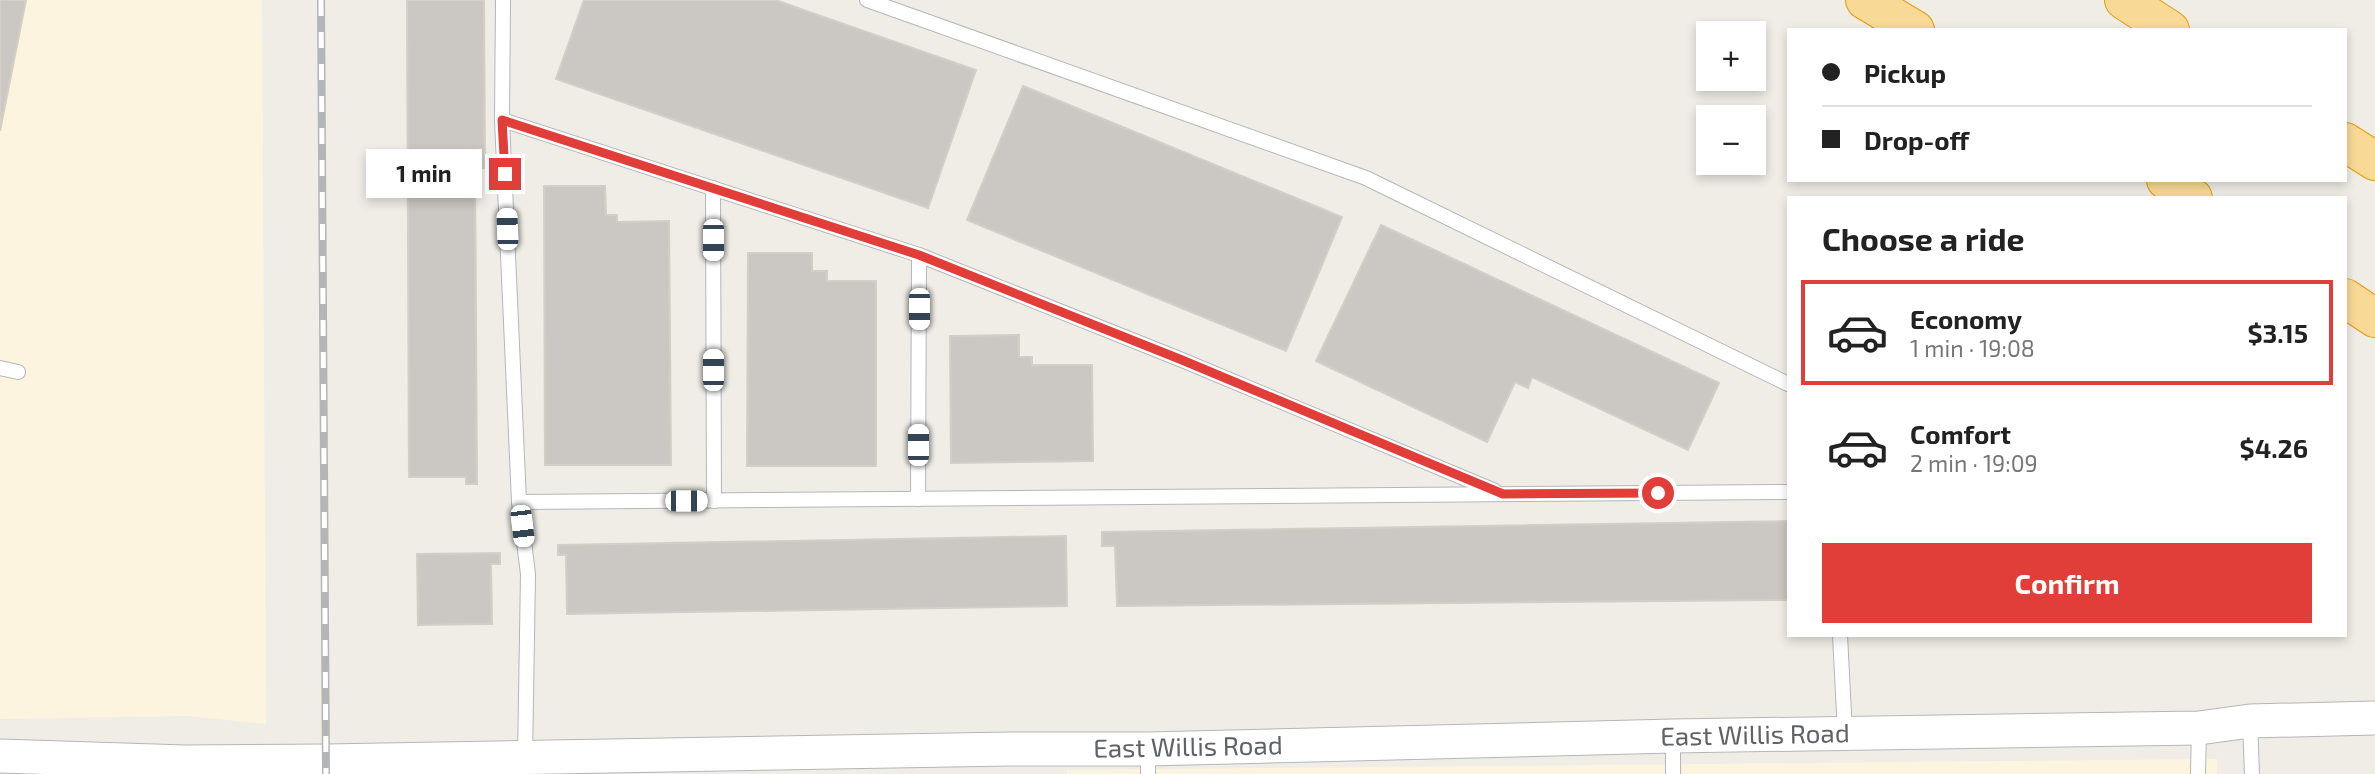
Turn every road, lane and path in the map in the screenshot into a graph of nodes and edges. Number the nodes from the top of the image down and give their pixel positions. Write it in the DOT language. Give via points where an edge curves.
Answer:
graph roads {
  1 [pos="503,0"];
  2 [pos="867,0"];
  3 [pos="1865,0"];
  4 [pos="2124,0"];
  5 [pos="1912,28"];
  6 [pos="2167,28"];
  7 [pos="502,120"];
  8 [pos="2347,143"];
  9 [pos="2375,161"];
  10 [pos="2169,182"];
  11 [pos="713,188"];
  12 [pos="2190,196"];
  13 [pos="919,255"];
  14 [pos="2347,299"];
  15 [pos="2375,318"];
  16 [pos="0,368"];
  17 [pos="18,372"];
  18 [pos="1787,384"];
  19 [pos="1787,492"];
  20 [pos="1503,494"];
  21 [pos="918,499"];
  22 [pos="714,500"];
  23 [pos="519,502"];
  24 [pos="1840,637"];
  25 [pos="2375,718"];
  26 [pos="2250,721"];
  27 [pos="2199,728"];
  28 [pos="1845,733"];
  29 [pos="1672,736"];
  30 [pos="0,756"];
  31 [pos="525,758"];
  32 [pos="1148,761"];
  33 [pos="1673,774"];
  34 [pos="2198,774"];
  35 [pos="2252,774"];
  1 -- 7 [label="lane"];
  2 -- 18 [label="lane" via="1366,178"];
  3 -- 5 [label="highway"];
  4 -- 6 [label="highway"];
  7 -- 11 [label="lane"];
  7 -- 23 [label="lane"];
  8 -- 9 [label="highway"];
  10 -- 12 [label="highway"];
  11 -- 13 [label="lane"];
  11 -- 22 [label="lane"];
  13 -- 20 [label="lane"];
  13 -- 21 [label="lane"];
  14 -- 15 [label="highway"];
  16 -- 17 [label="lane"];
  19 -- 20 [label="lane"];
  20 -- 21 [label="lane"];
  21 -- 22 [label="lane"];
  22 -- 23 [label="lane"];
  23 -- 31 [label="lane" via="528,574"];
  24 -- 28 [label="lane"];
  25 -- 26 [label="street, East Willis Road"];
  26 -- 27 [label="street, East Willis Road"];
  26 -- 35 [label="lane"];
  27 -- 28 [label="street, East Willis Road"];
  27 -- 34 [label="lane"];
  28 -- 29 [label="street, East Willis Road"];
  29 -- 32 [label="street, East Willis Road"];
  29 -- 33 [label="lane"];
  30 -- 31 [label="street, East Willis Road" via="185,762"];
  31 -- 32 [label="street, East Willis Road" via="996,749"];
}
